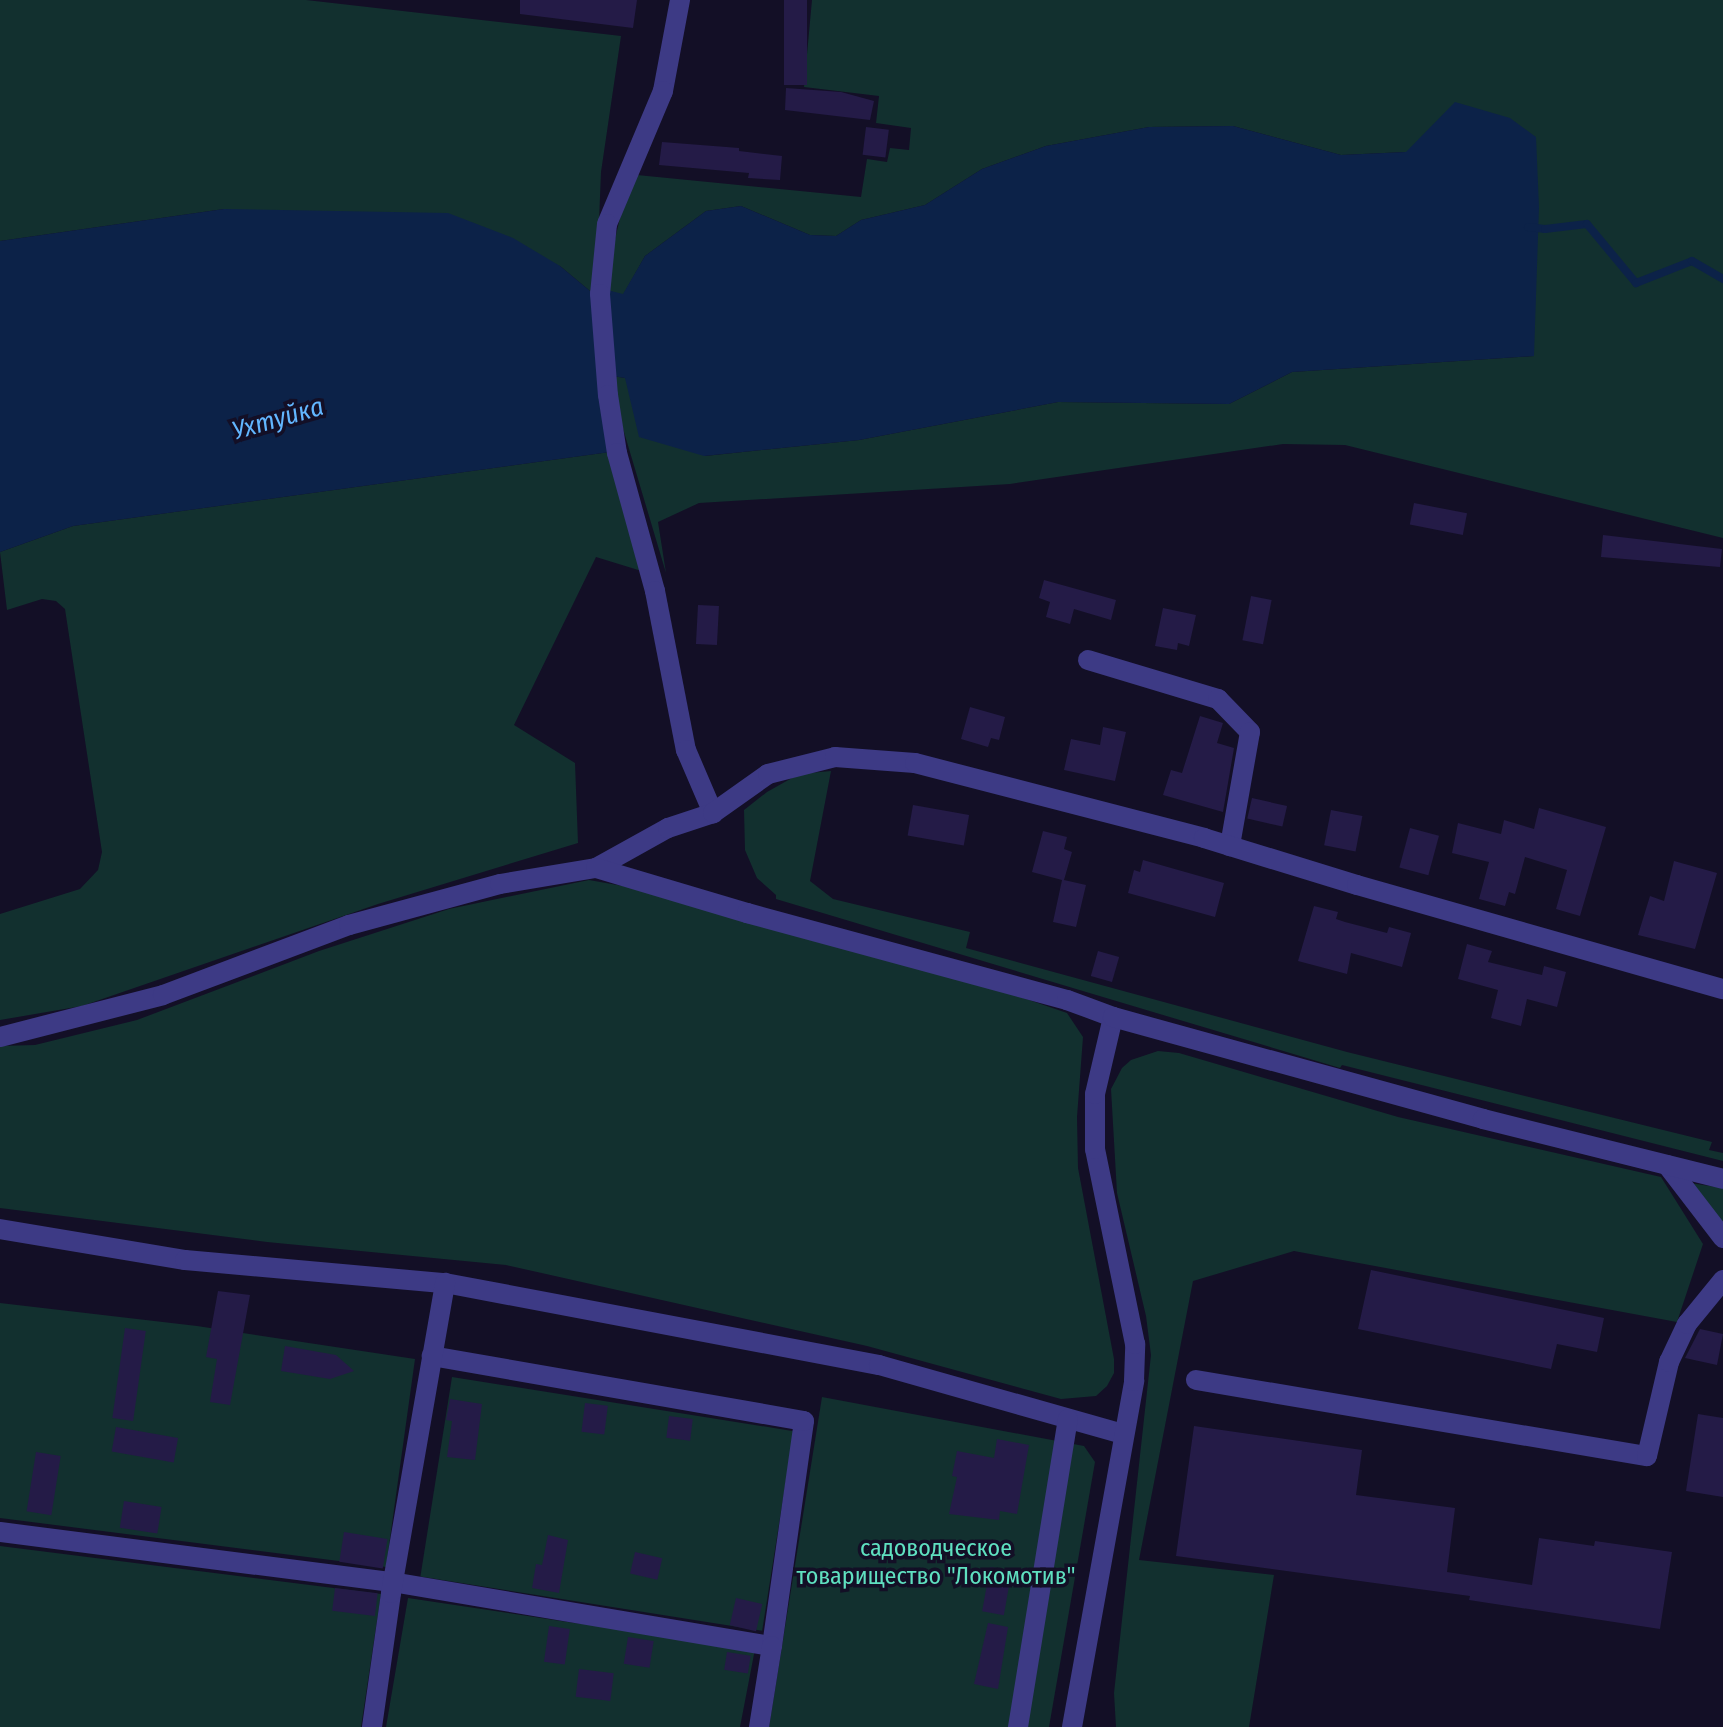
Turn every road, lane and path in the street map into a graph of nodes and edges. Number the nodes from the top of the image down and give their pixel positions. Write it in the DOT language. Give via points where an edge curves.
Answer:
graph roads {
  1 [pos="680,0"];
  2 [pos="1088,660"];
  3 [pos="713,813"];
  4 [pos="1230,846"];
  5 [pos="596,868"];
  6 [pos="1723,989"];
  7 [pos="1113,1017"];
  8 [pos="0,1037"];
  9 [pos="1667,1165"];
  10 [pos="1723,1179"];
  11 [pos="0,1229"];
  12 [pos="1723,1238"];
  13 [pos="1723,1280"];
  14 [pos="445,1283"];
  15 [pos="432,1356"];
  16 [pos="1196,1380"];
  17 [pos="1068,1419"];
  18 [pos="1123,1434"];
  19 [pos="0,1532"];
  20 [pos="392,1582"];
  21 [pos="772,1646"];
  22 [pos="1072,1726"];
  23 [pos="372,1727"];
  24 [pos="759,1727"];
  25 [pos="1018,1727"];
  1 -- 3 [label="street" via="663,91 607,224 600,294 617,453 655,591 686,750"];
  2 -- 4 [label="street" via="1218,699 1250,732"];
  3 -- 4 [label="street" via="768,774 835,757 915,763"];
  3 -- 5 [label="street" via="668,828"];
  4 -- 6 [label="street"];
  5 -- 7 [label="street"];
  5 -- 8 [label="street" via="500,884 349,925 163,995"];
  7 -- 9 [label="street"];
  7 -- 18 [label="street" via="1093,1119 1135,1344"];
  9 -- 10 [label="street"];
  9 -- 12 [label="street"];
  11 -- 14 [label="street" via="185,1260"];
  13 -- 16 [label="street" via="1687,1324 1669,1362 1647,1456"];
  14 -- 15 [label="street"];
  14 -- 17 [label="street" via="879,1365"];
  15 -- 20 [label="street"];
  15 -- 21 [label="street" via="804,1421"];
  17 -- 18 [label="street"];
  17 -- 25 [label="street"];
  18 -- 22 [label="street"];
  19 -- 20 [label="street"];
  20 -- 21 [label="street"];
  20 -- 23 [label="street"];
  21 -- 24 [label="street"];
}
